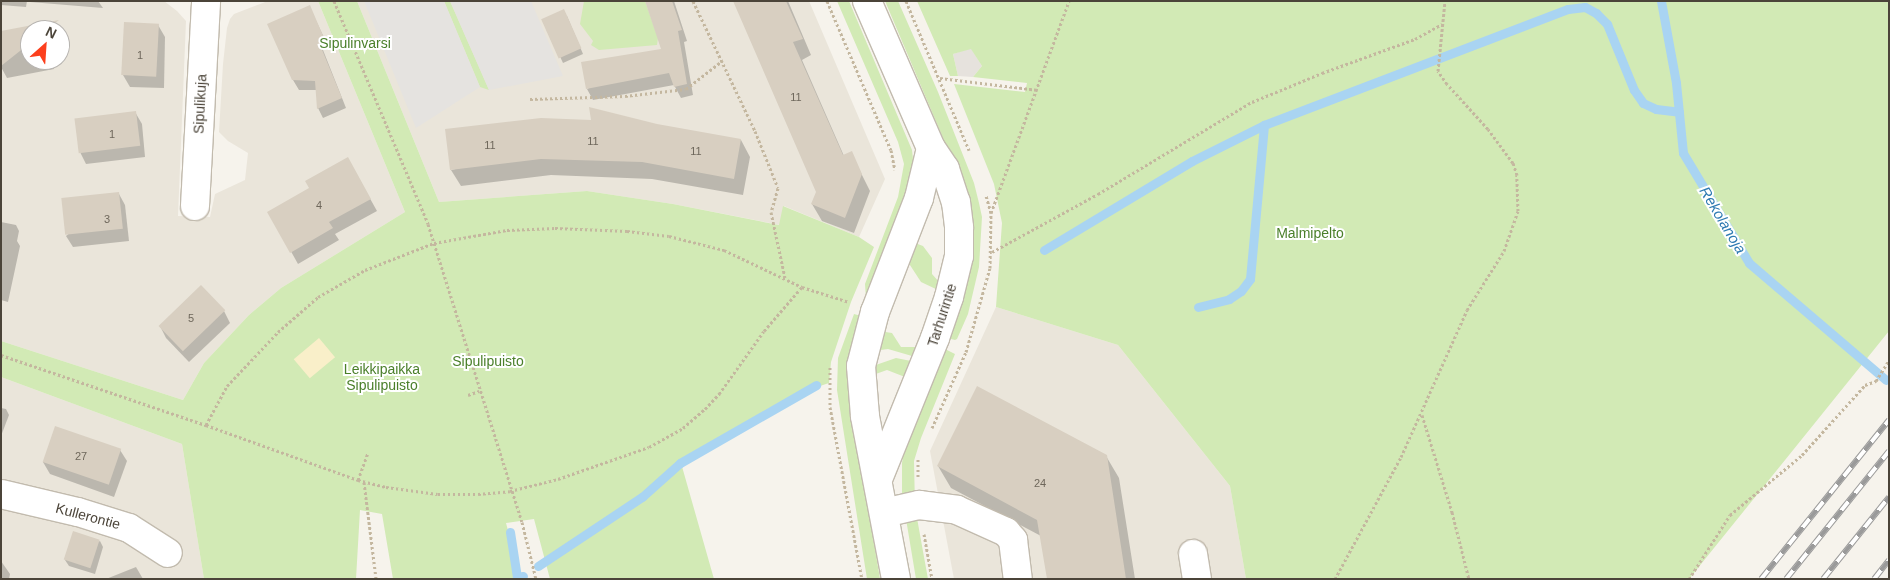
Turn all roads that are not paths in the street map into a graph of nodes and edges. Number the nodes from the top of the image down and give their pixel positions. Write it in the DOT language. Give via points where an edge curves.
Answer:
graph roads {
  1 [pos="206,1"];
  2 [pos="868,1"];
  3 [pos="931,148"];
  4 [pos="195,206"];
  5 [pos="878,479"];
  6 [pos="1,494"];
  7 [pos="884,513"];
  8 [pos="168,553"];
  9 [pos="896,579"];
  10 [pos="1018,579"];
  1 -- 4 [label="street, Sipulikuja"];
  2 -- 3 [label="street, Tarhurintie"];
  3 -- 5 [label="street" via="919,198 875,312 861,366 865,416"];
  3 -- 5 [label="street, Tarhurintie" via="945,169 956,202 959,256 935,338"];
  5 -- 7 [label="street"];
  6 -- 8 [label="street, Kullerontie" via="129,528"];
  7 -- 9 [label="street"];
  7 -- 10 [label="street" via="919,505 957,510 1006,532 1013,540"];
}
